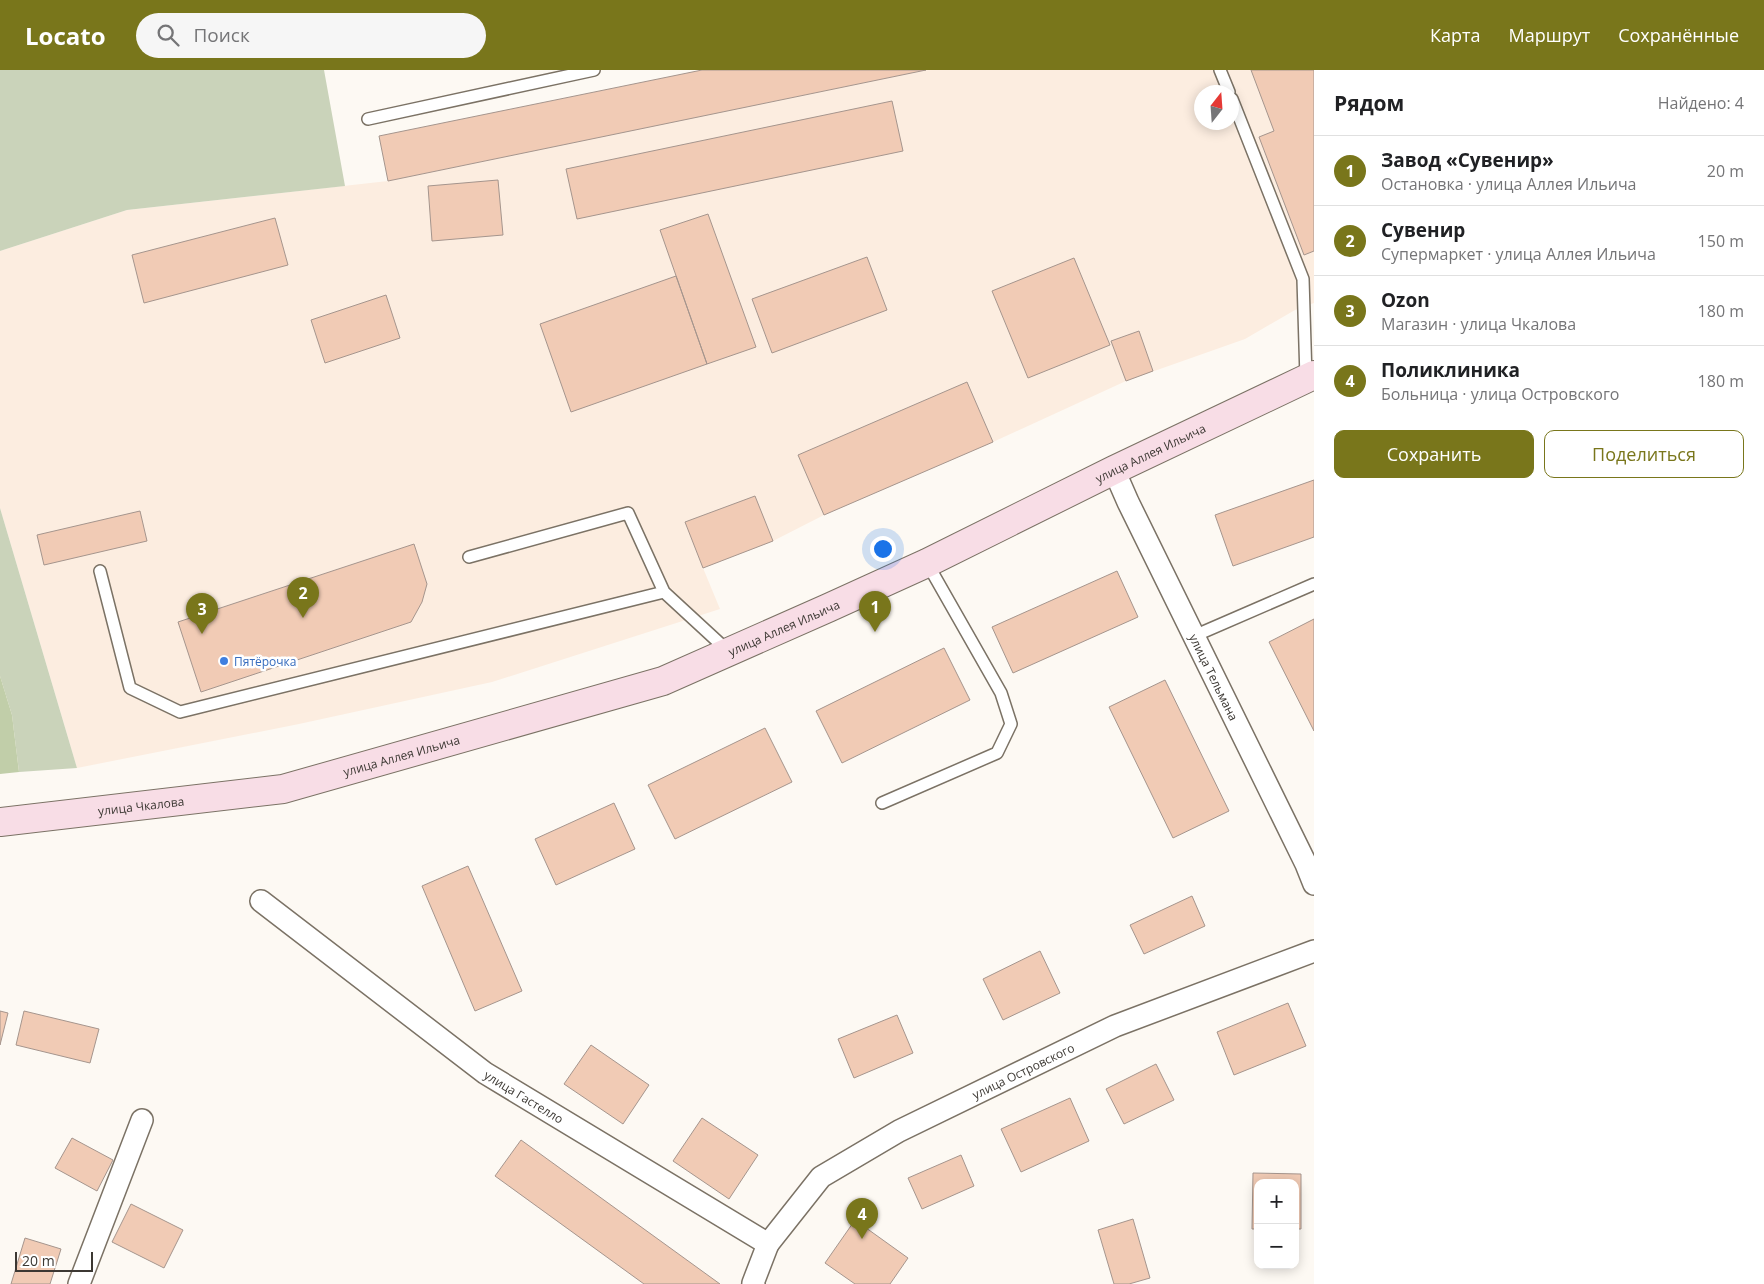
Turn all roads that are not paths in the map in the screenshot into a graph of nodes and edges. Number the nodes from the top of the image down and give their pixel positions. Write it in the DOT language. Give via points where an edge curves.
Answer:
graph roads {
  1 [pos="594,70"];
  2 [pos="1220,70"];
  3 [pos="1226,85"];
  4 [pos="1239,117"];
  5 [pos="368,119"];
  6 [pos="1310,377"];
  7 [pos="1114,470"];
  8 [pos="469,557"];
  9 [pos="927,563"];
  10 [pos="100,571"];
  11 [pos="1314,584"];
  12 [pos="664,592"];
  13 [pos="1194,636"];
  14 [pos="730,652"];
  15 [pos="283,788"];
  16 [pos="882,803"];
  17 [pos="0,822"];
  18 [pos="1314,884"];
  19 [pos="261,901"];
  20 [pos="1314,951"];
  21 [pos="142,1120"];
  22 [pos="768,1244"];
  23 [pos="79,1284"];
  24 [pos="754,1284"];
  1 -- 5 [label="lane"];
  2 -- 3 [label="lane"];
  4 -- 6 [label="lane" via="1302,279"];
  6 -- 7 [label="main road, улица Аллея Ильича"];
  7 -- 9 [label="main road, улица Аллея Ильича"];
  7 -- 13 [label="street, улица Тельмана"];
  8 -- 12 [label="lane" via="628,513"];
  9 -- 14 [label="main road, улица Аллея Ильича"];
  9 -- 16 [label="lane" via="1001,693 1011,724 997,753"];
  10 -- 12 [label="lane" via="130,688 180,712"];
  11 -- 13 [label="lane"];
  12 -- 14 [label="lane"];
  13 -- 18 [label="street, улица Тельмана"];
  14 -- 15 [label="main road, улица Аллея Ильича" via="663,681"];
  15 -- 17 [label="main road, улица Чкалова"];
  19 -- 22 [label="street, улица Гастелло" via="485,1073"];
  20 -- 22 [label="street, улица Островского" via="1115,1026 899,1132 821,1177"];
  21 -- 23 [label="street"];
  22 -- 24 [label="street"];
}
